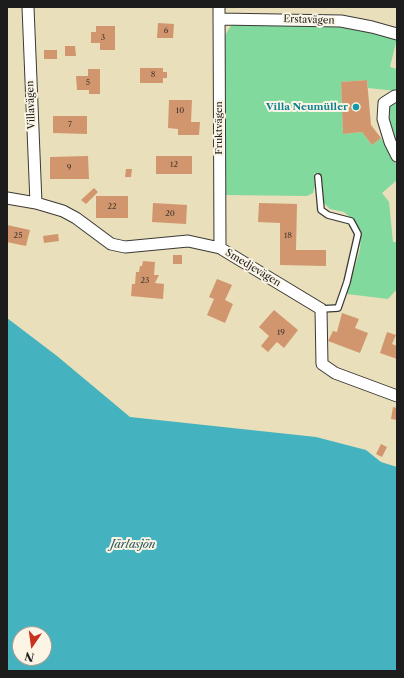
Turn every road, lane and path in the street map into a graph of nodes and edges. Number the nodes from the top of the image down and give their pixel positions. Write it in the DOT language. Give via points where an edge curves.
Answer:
graph roads {
  1 [pos="28,7"];
  2 [pos="219,7"];
  3 [pos="219,19"];
  4 [pos="397,34"];
  5 [pos="397,96"];
  6 [pos="397,156"];
  7 [pos="318,177"];
  8 [pos="7,198"];
  9 [pos="36,203"];
  10 [pos="220,248"];
  11 [pos="321,309"];
  12 [pos="397,396"];
  1 -- 9 [label="street, Villavägen"];
  2 -- 3 [label="street, Fruktvägen"];
  3 -- 4 [label="street, Erstavägen" via="341,21"];
  3 -- 10 [label="street, Fruktvägen"];
  5 -- 6 [label="street" via="384,103 382,118"];
  7 -- 11 [label="lane" via="321,210 328,215 350,221 358,234 338,308"];
  8 -- 9 [label="street, Smedjevägen"];
  9 -- 10 [label="street, Smedjevägen" via="76,218 111,244 125,247 188,241"];
  10 -- 11 [label="street, Smedjevägen"];
  11 -- 12 [label="street" via="322,364 335,373"];
}
